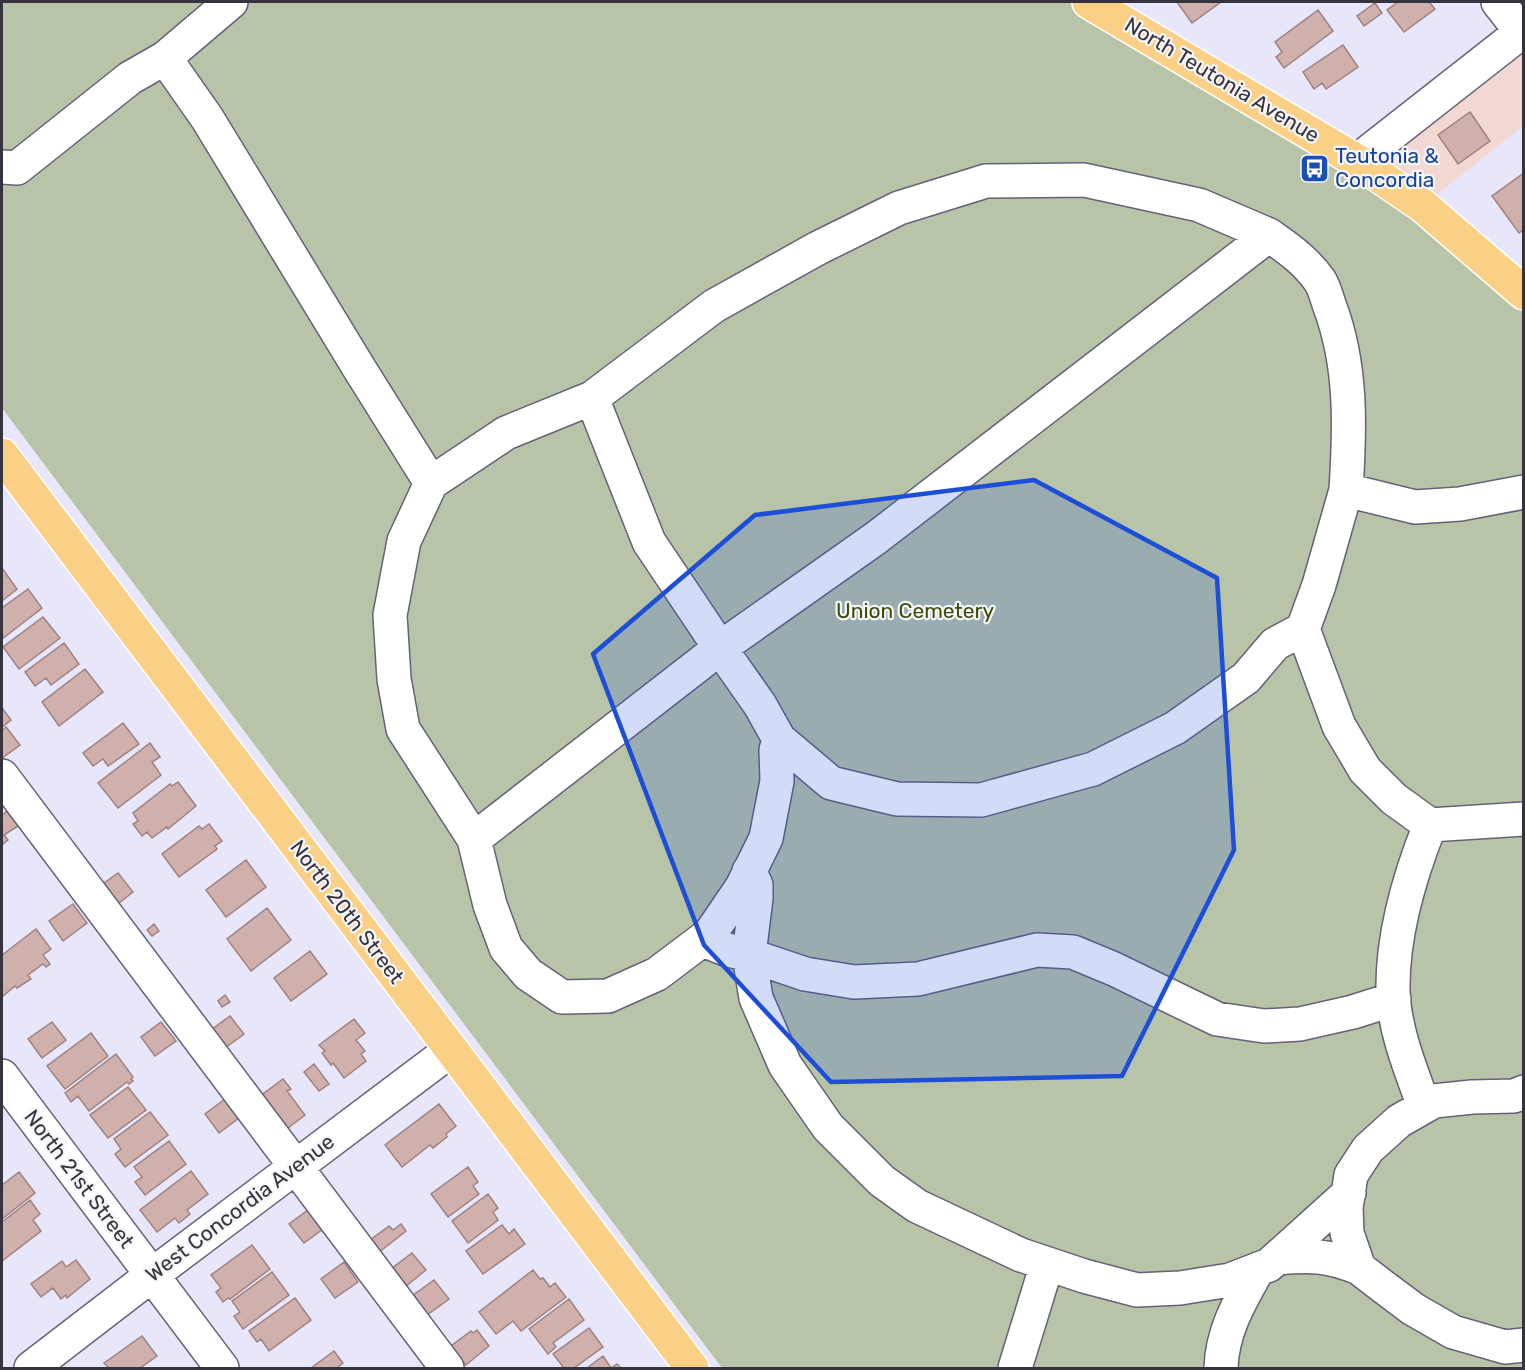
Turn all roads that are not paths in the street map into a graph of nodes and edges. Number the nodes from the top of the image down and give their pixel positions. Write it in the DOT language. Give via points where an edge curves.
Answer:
graph roads {
  1 [pos="231,2"];
  2 [pos="1089,2"];
  3 [pos="1498,2"];
  4 [pos="1523,32"];
  5 [pos="165,58"];
  6 [pos="1357,161"];
  7 [pos="2,167"];
  8 [pos="1269,235"];
  9 [pos="1524,293"];
  10 [pos="592,398"];
  11 [pos="2,455"];
  12 [pos="431,483"];
  13 [pos="1346,490"];
  14 [pos="1524,492"];
  15 [pos="1303,629"];
  16 [pos="720,648"];
  17 [pos="778,739"];
  18 [pos="2,776"];
  19 [pos="1524,819"];
  20 [pos="1430,825"];
  21 [pos="474,839"];
  22 [pos="749,871"];
  23 [pos="703,940"];
  24 [pos="749,955"];
  25 [pos="1394,999"];
  26 [pos="451,1050"];
  27 [pos="2,1076"];
  28 [pos="1524,1092"];
  29 [pos="1424,1106"];
  30 [pos="295,1167"];
  31 [pos="1348,1193"];
  32 [pos="1047,1264"];
  33 [pos="1268,1264"];
  34 [pos="1359,1268"];
  35 [pos="152,1275"];
  36 [pos="1523,1353"];
  37 [pos="31,1368"];
  38 [pos="222,1368"];
  39 [pos="447,1368"];
  40 [pos="692,1368"];
  41 [pos="1015,1368"];
  42 [pos="1221,1368"];
  1 -- 5 [label="street"];
  2 -- 6 [label="main road, North Teutonia Avenue"];
  3 -- 4 [label="street"];
  4 -- 6 [label="street"];
  5 -- 7 [label="street" via="130,78 16,168"];
  5 -- 12 [label="street" via="207,118"];
  6 -- 9 [label="main road, North Teutonia Avenue" via="1423,206"];
  8 -- 10 [label="street" via="1199,205 1084,180 986,181 899,208 818,248 714,306"];
  8 -- 13 [label="street" via="1300,257 1322,283 1336,323 1346,366"];
  8 -- 16 [label="street" via="876,538"];
  10 -- 12 [label="street" via="506,433"];
  10 -- 16 [label="street" via="649,542"];
  11 -- 26 [label="main road, North 20th Street"];
  12 -- 21 [label="street" via="404,541 390,615 394,679 403,729"];
  13 -- 14 [label="street" via="1414,507 1460,504"];
  13 -- 15 [label="street"];
  15 -- 17 [label="street" via="1275,644 1246,678 1175,728 1093,769 981,800 897,799 831,783"];
  15 -- 20 [label="street" via="1339,726 1365,770 1394,799"];
  16 -- 17 [label="street" via="760,705"];
  16 -- 21 [label="street"];
  17 -- 22 [label="street" via="777,781 765,838"];
  18 -- 30 [label="street"];
  19 -- 20 [label="street"];
  20 -- 25 [label="street" via="1413,866 1398,936"];
  21 -- 23 [label="street" via="490,905 506,948 528,974 562,996 608,996 657,974"];
  22 -- 23 [label="street" via="742,887"];
  22 -- 24 [label="street" via="756,885 756,898"];
  23 -- 24 [label="street"];
  24 -- 25 [label="street" via="805,974 854,982 918,979 1037,950 1073,952 1217,1019 1264,1026 1300,1024"];
  24 -- 32 [label="street" via="756,998 785,1065 828,1127 882,1181 917,1206"];
  25 -- 29 [label="street" via="1401,1037"];
  26 -- 30 [label="street, West Concordia Avenue"];
  26 -- 40 [label="main road, North 20th Street"];
  27 -- 35 [label="street, North 21st Street"];
  28 -- 29 [label="street" via="1434,1101"];
  29 -- 31 [label="street" via="1399,1121 1368,1149 1351,1175"];
  30 -- 35 [label="street, West Concordia Avenue"];
  30 -- 39 [label="street"];
  31 -- 33 [label="street"];
  31 -- 34 [label="street" via="1347,1233"];
  32 -- 33 [label="street" via="1137,1290 1230,1280"];
  32 -- 41 [label="street"];
  33 -- 34 [label="street" via="1303,1256 1336,1259"];
  33 -- 42 [label="street" via="1238,1304 1222,1347"];
  34 -- 36 [label="street" via="1413,1309 1453,1332"];
  35 -- 37 [label="street, West Concordia Avenue"];
  35 -- 38 [label="street, North 21st Street"];
}
